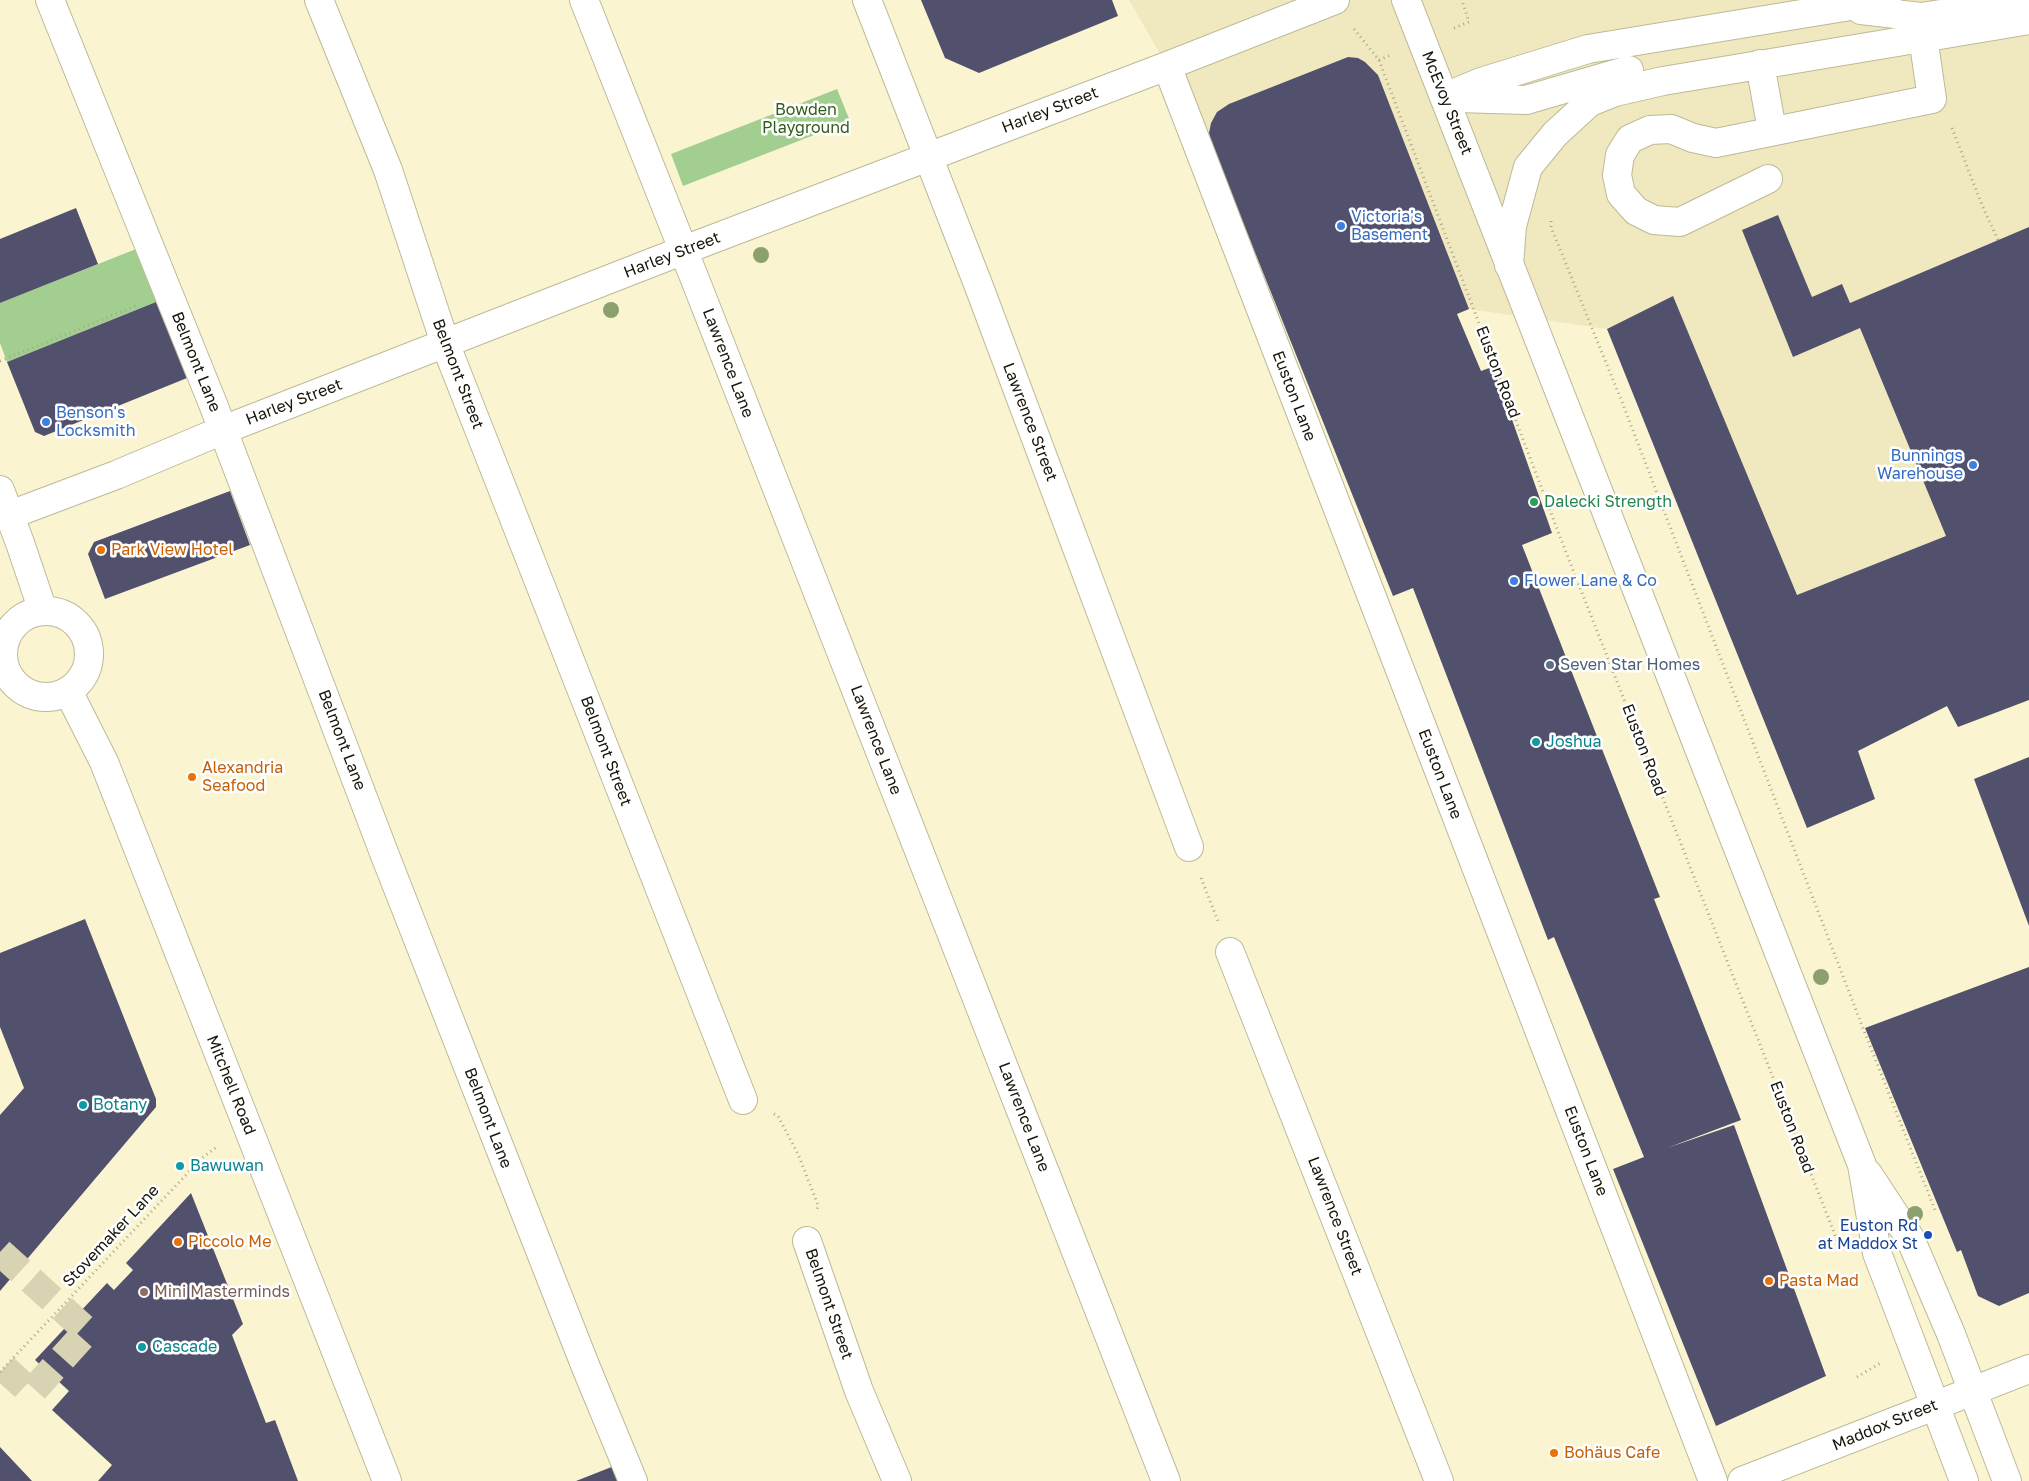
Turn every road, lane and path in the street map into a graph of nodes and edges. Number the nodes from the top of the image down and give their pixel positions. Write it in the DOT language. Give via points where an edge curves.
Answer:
graph roads {
  1 [pos="50,0"];
  2 [pos="319,0"];
  3 [pos="584,0"];
  4 [pos="866,0"];
  5 [pos="1335,0"];
  6 [pos="1406,0"];
  7 [pos="1462,0"];
  8 [pos="1887,0"];
  9 [pos="2029,1"];
  10 [pos="1838,8"];
  11 [pos="2029,20"];
  12 [pos="1469,22"];
  13 [pos="1352,26"];
  14 [pos="1923,37"];
  15 [pos="1760,64"];
  16 [pos="1167,66"];
  17 [pos="1706,74"];
  18 [pos="1445,97"];
  19 [pos="1772,130"];
  20 [pos="929,157"];
  21 [pos="1768,180"];
  22 [pos="1551,219"];
  23 [pos="684,250"];
  24 [pos="1509,265"];
  25 [pos="168,293"];
  26 [pos="446,343"];
  27 [pos="0,361"];
  28 [pos="223,430"];
  29 [pos="0,490"];
  30 [pos="10,514"];
  31 [pos="43,611"];
  32 [pos="3,676"];
  33 [pos="68,692"];
  34 [pos="1189,847"];
  35 [pos="1230,952"];
  36 [pos="744,1100"];
  37 [pos="247,1125"];
  38 [pos="1862,1165"];
  39 [pos="1936,1213"];
  40 [pos="807,1241"];
  41 [pos="1840,1249"];
  42 [pos="1884,1361"];
  43 [pos="2029,1369"];
  44 [pos="0,1372"];
  45 [pos="1857,1377"];
  46 [pos="1972,1390"];
  47 [pos="1934,1405"];
  48 [pos="388,1481"];
  49 [pos="633,1481"];
  50 [pos="897,1481"];
  51 [pos="1166,1481"];
  52 [pos="1439,1481"];
  53 [pos="1713,1481"];
  54 [pos="1742,1481"];
  55 [pos="1964,1481"];
  56 [pos="2006,1481"];
  1 -- 25 [label="street, Belmont Lane"];
  2 -- 26 [label="street, Belmont Street" via="388,170"];
  3 -- 23 [label="street, Lawrence Lane"];
  4 -- 20 [label="street, Lawrence Street"];
  5 -- 16 [label="street, Harley Street"];
  6 -- 18 [label="street, McEvoy Street"];
  7 -- 12 [label="path"];
  8 -- 10 [label="street"];
  9 -- 10 [label="street" via="1921,17"];
  10 -- 18 [label="street" via="1588,49"];
  11 -- 14 [label="street"];
  13 -- 41 [label="path, Euston Road" via="1379,60 1562,542"];
  14 -- 15 [label="street"];
  14 -- 19 [label="street" via="1932,99"];
  15 -- 17 [label="street"];
  15 -- 19 [label="street"];
  16 -- 20 [label="street, Harley Street"];
  16 -- 53 [label="street, Euston Lane"];
  17 -- 18 [label="street" via="1647,65 1526,100"];
  17 -- 24 [label="street" via="1615,92 1590,102 1555,134 1528,167 1512,226"];
  18 -- 24 [label="street, McEvoy Street"];
  19 -- 21 [label="street" via="1716,143 1671,129 1650,130 1630,139 1620,155 1617,175 1621,194 1636,211 1654,220 1680,222"];
  20 -- 23 [label="street, Harley Street"];
  20 -- 34 [label="street, Lawrence Street"];
  22 -- 39 [label="path" via="1551,227"];
  23 -- 26 [label="street, Harley Street"];
  23 -- 51 [label="street, Lawrence Lane"];
  24 -- 38 [label="street"];
  25 -- 27 [label="path"];
  25 -- 28 [label="street, Belmont Lane"];
  26 -- 28 [label="street, Harley Street"];
  26 -- 36 [label="street, Belmont Street"];
  28 -- 30 [label="street, Harley Street" via="116,475"];
  28 -- 49 [label="street, Belmont Lane" via="386,858"];
  29 -- 30 [label="street"];
  30 -- 31 [label="street"];
  31 -- 32 [label="street" via="29,614 9,633 4,645"];
  31 -- 33 [label="street" via="57,612 70,618 81,628 87,641 90,655 87,669 80,682"];
  32 -- 33 [label="street" via="33,696 57,696"];
  33 -- 37 [label="street, Mitchell Road" via="104,762"];
  34 -- 35 [label="path"];
  35 -- 52 [label="street, Lawrence Street"];
  36 -- 40 [label="path, Belmont Street" via="778,1116 798,1154 818,1205"];
  37 -- 44 [label="path, Stovemaker Lane" via="202,1158"];
  37 -- 48 [label="street, Mitchell Road"];
  38 -- 46 [label="street" via="1910,1238"];
  38 -- 47 [label="street" via="1877,1253"];
  40 -- 50 [label="street, Belmont Street" via="859,1391"];
  42 -- 45 [label="path"];
  43 -- 46 [label="street, Maddox Street"];
  46 -- 47 [label="street, Maddox Street"];
  46 -- 56 [label="street"];
  47 -- 54 [label="street, Maddox Street"];
  47 -- 55 [label="street"];
}
